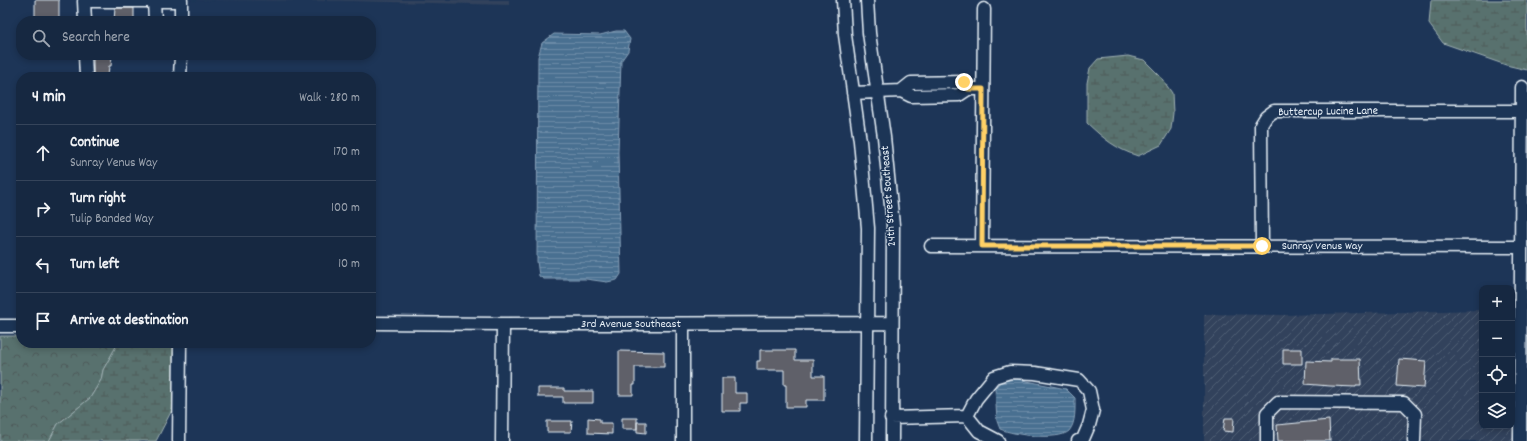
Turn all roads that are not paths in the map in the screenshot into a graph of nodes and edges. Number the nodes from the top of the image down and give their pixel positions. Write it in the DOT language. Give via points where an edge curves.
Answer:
graph roads {
  1 [pos="843,0"];
  2 [pos="867,0"];
  3 [pos="154,1"];
  4 [pos="181,1"];
  5 [pos="984,9"];
  6 [pos="84,16"];
  7 [pos="155,16"];
  8 [pos="181,16"];
  9 [pos="85,60"];
  10 [pos="180,60"];
  11 [pos="86,72"];
  12 [pos="180,72"];
  13 [pos="1522,87"];
  14 [pos="983,89"];
  15 [pos="878,92"];
  16 [pos="853,93"];
  17 [pos="1521,111"];
  18 [pos="931,246"];
  19 [pos="982,246"];
  20 [pos="1262,246"];
  21 [pos="1520,247"];
  22 [pos="376,323"];
  23 [pos="866,323"];
  24 [pos="892,323"];
  25 [pos="503,324"];
  26 [pos="683,324"];
  27 [pos="0,326"];
  28 [pos="16,326"];
  29 [pos="180,348"];
  30 [pos="967,416"];
  31 [pos="891,418"];
  32 [pos="180,441"];
  33 [pos="502,441"];
  34 [pos="683,441"];
  35 [pos="866,441"];
  36 [pos="892,441"];
  37 [pos="998,441"];
  38 [pos="1078,441"];
  39 [pos="1267,441"];
  40 [pos="1414,441"];
  41 [pos="1520,441"];
  1 -- 16 [label="street, 24th Street Southeast"];
  2 -- 15 [label="street, 24th Street Southeast"];
  3 -- 4 [label="street"];
  3 -- 6 [label="street" via="84,1"];
  3 -- 7 [label="street"];
  4 -- 8 [label="street"];
  5 -- 14 [label="street"];
  9 -- 11 [label="street"];
  10 -- 12 [label="street"];
  13 -- 17 [label="street"];
  14 -- 15 [label="street" via="968,89 964,82 911,82 901,91"];
  14 -- 19 [label="street"];
  15 -- 16 [label="street"];
  15 -- 24 [label="street, 24th Street Southeast" via="893,225"];
  16 -- 23 [label="street, 24th Street Southeast" via="868,228"];
  17 -- 20 [label="street, Buttercup Lucine Lane" via="1274,111 1261,125"];
  17 -- 21 [label="street"];
  18 -- 19 [label="street, Sunray Venus Way"];
  19 -- 20 [label="street, Sunray Venus Way"];
  20 -- 21 [label="street, Sunray Venus Way"];
  21 -- 41 [label="street"];
  22 -- 25 [label="street, 3rd Avenue Southeast"];
  23 -- 24 [label="street, 3rd Avenue Southeast"];
  23 -- 26 [label="street, 3rd Avenue Southeast"];
  23 -- 35 [label="street, 24th Street Southeast"];
  24 -- 31 [label="street, 24th Street Southeast"];
  25 -- 26 [label="street, 3rd Avenue Southeast"];
  25 -- 33 [label="street"];
  26 -- 34 [label="street"];
  27 -- 28 [label="street"];
  29 -- 32 [label="street"];
  30 -- 31 [label="street"];
  30 -- 37 [label="street" via="979,431"];
  30 -- 38 [label="street" via="976,399 994,377 1010,372 1079,380 1089,391 1093,410 1083,439"];
  31 -- 36 [label="street, 24th Street Southeast"];
  39 -- 40 [label="street" via="1267,413 1278,402 1286,402 1404,403 1415,414"];
}
